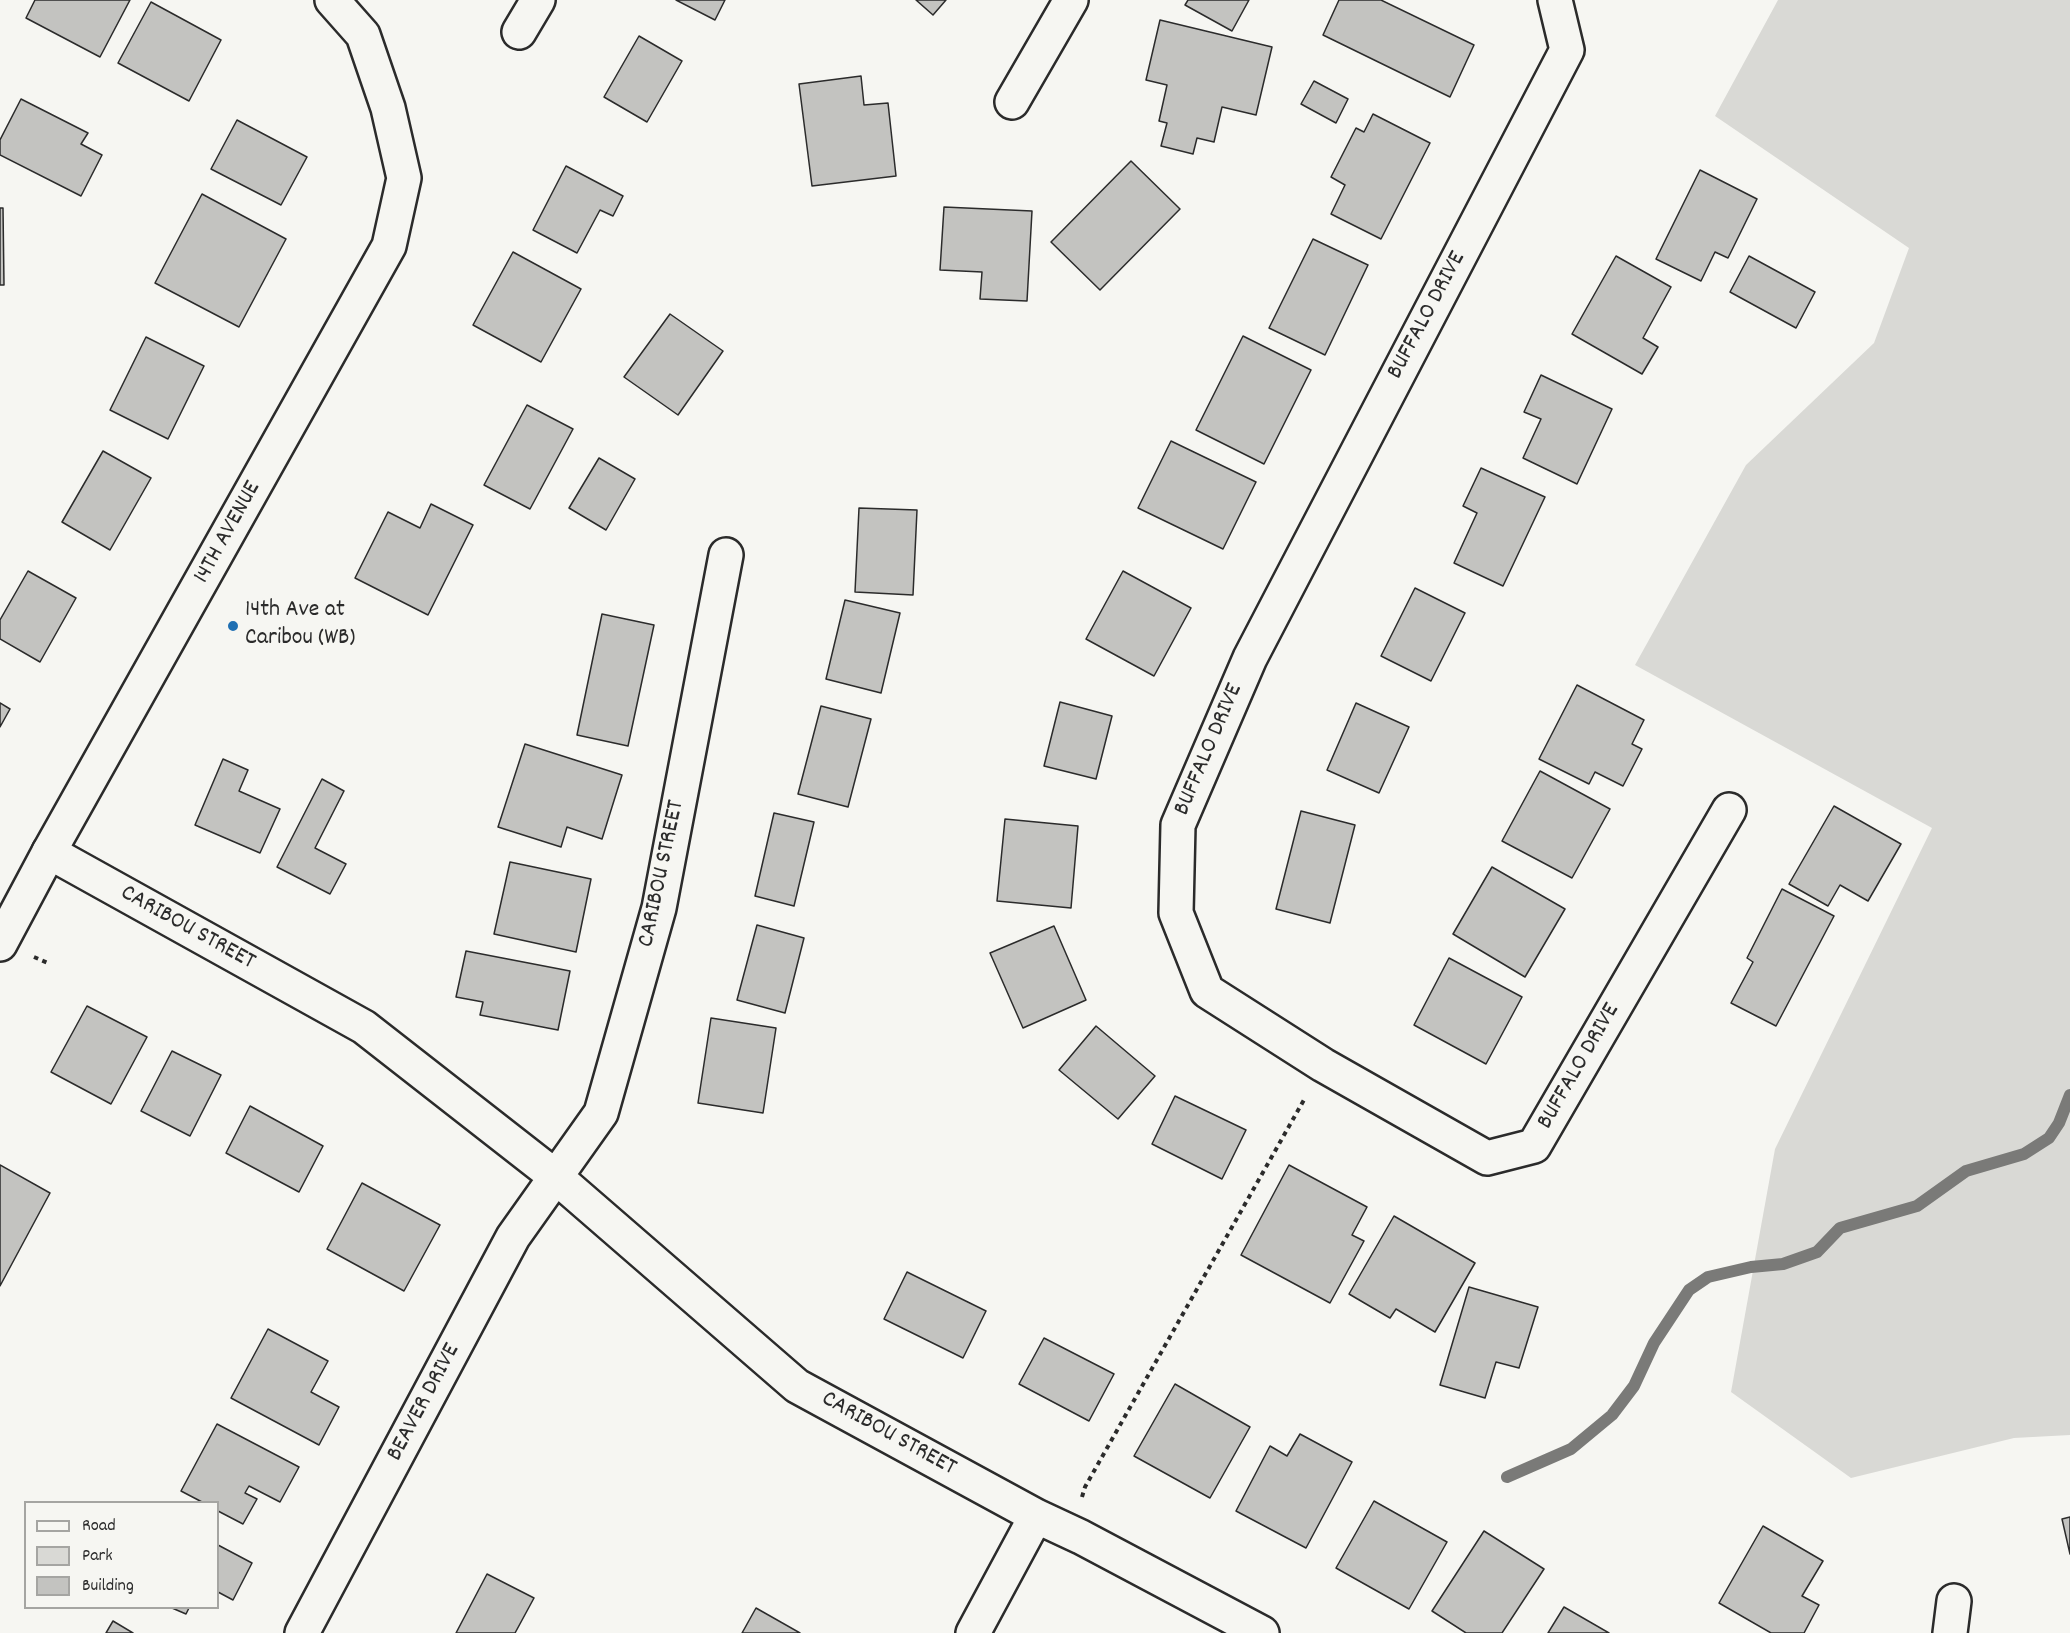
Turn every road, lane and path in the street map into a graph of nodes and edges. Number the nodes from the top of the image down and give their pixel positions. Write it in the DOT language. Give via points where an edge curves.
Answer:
graph roads {
  1 [pos="332,0"];
  2 [pos="538,0"];
  3 [pos="1071,0"];
  4 [pos="1555,0"];
  5 [pos="519,32"];
  6 [pos="1012,102"];
  7 [pos="726,555"];
  8 [pos="1729,810"];
  9 [pos="49,852"];
  10 [pos="0,944"];
  11 [pos="1307,1094"];
  12 [pos="556,1177"];
  13 [pos="1082,1497"];
  14 [pos="1036,1516"];
  15 [pos="1954,1601"];
  16 [pos="302,1633"];
  17 [pos="973,1633"];
  18 [pos="1262,1633"];
  19 [pos="1950,1633"];
  1 -- 9 [label="street, 14TH AVENUE" via="363,35 388,108 405,178 389,246"];
  2 -- 5 [label="street"];
  3 -- 6 [label="street"];
  4 -- 8 [label="street, BUFFALO DRIVE" via="1568,50 1250,658 1178,825 1176,913 1207,991 1323,1065 1487,1158 1534,1146"];
  7 -- 12 [label="street, CARIBOU STREET" via="659,908 601,1113"];
  9 -- 10 [label="street, 14TH AVENUE"];
  9 -- 12 [label="street, CARIBOU STREET" via="364,1027"];
  11 -- 13 [label="path"];
  12 -- 14 [label="street, CARIBOU STREET" via="797,1386"];
  12 -- 16 [label="street, BEAVER DRIVE" via="513,1237"];
  14 -- 17 [label="street"];
  14 -- 18 [label="street, CARIBOU STREET"];
  15 -- 19 [label="street"];
}
